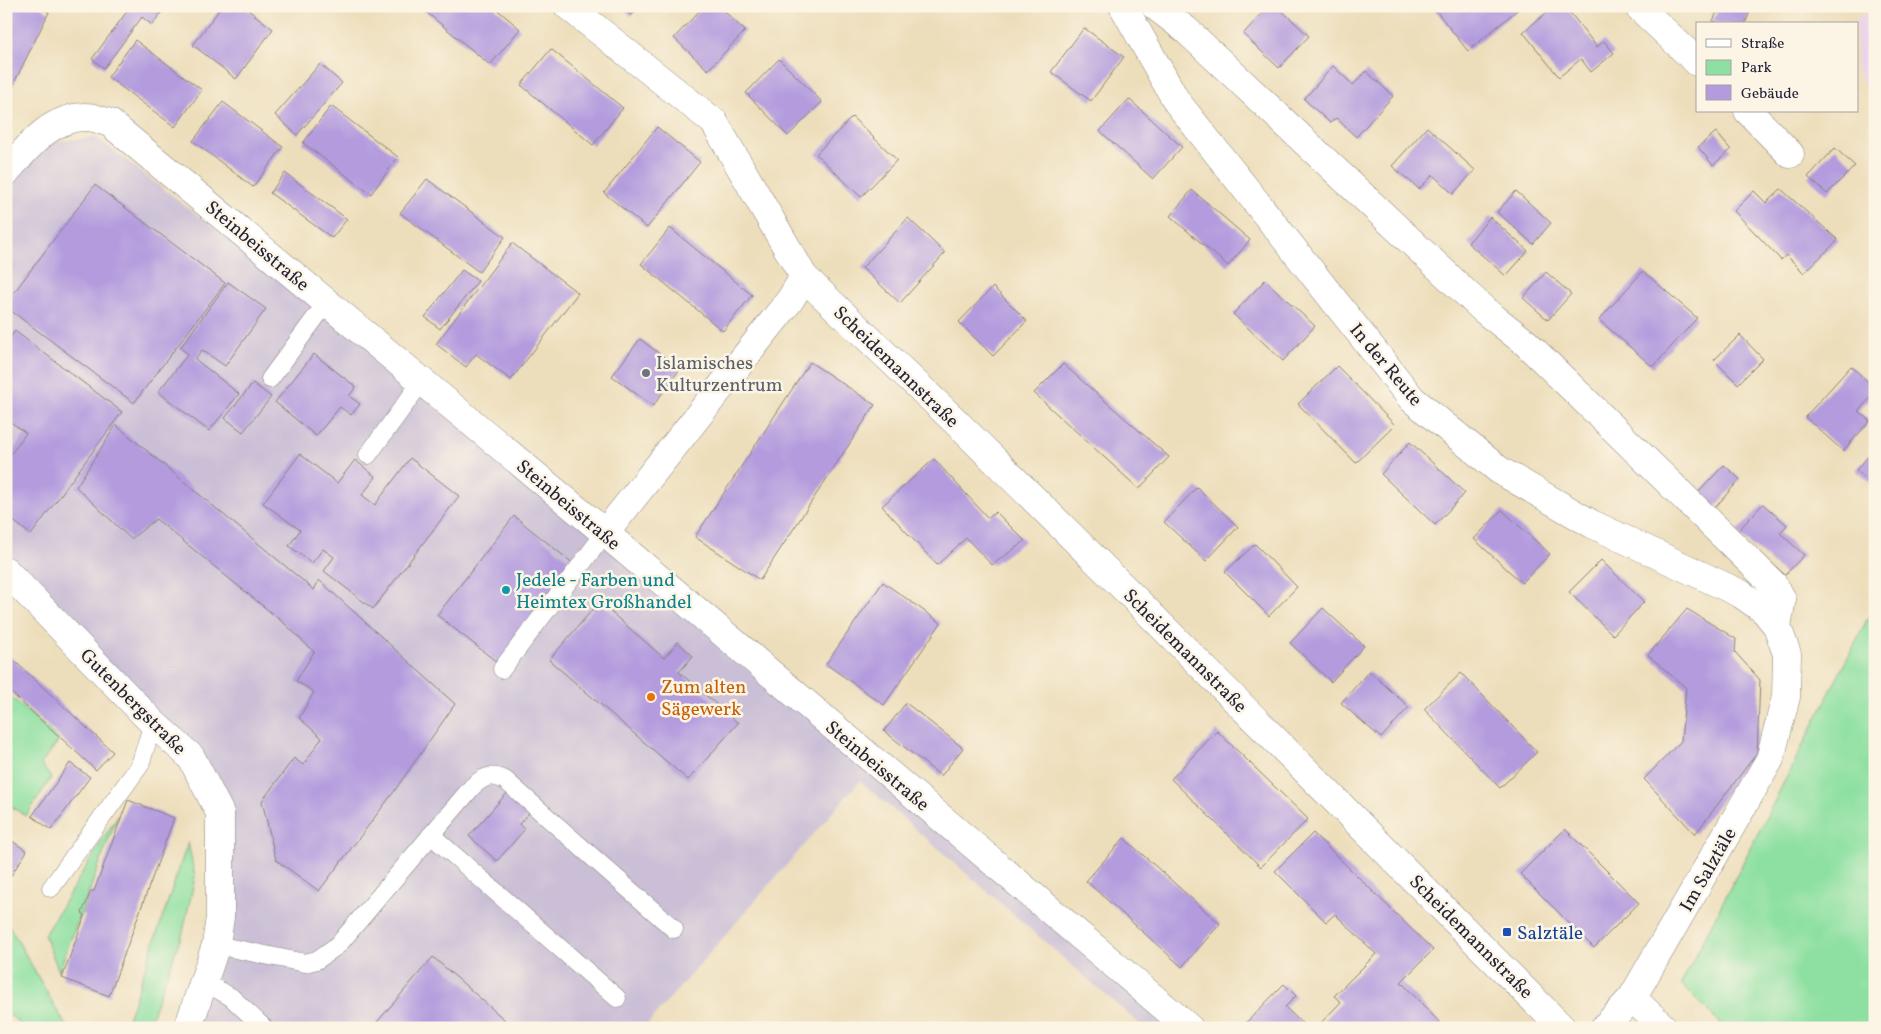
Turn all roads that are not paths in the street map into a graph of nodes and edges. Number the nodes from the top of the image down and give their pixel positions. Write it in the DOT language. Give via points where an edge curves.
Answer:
graph roads {
  1 [pos="568,6"];
  2 [pos="1124,6"];
  3 [pos="1156,6"];
  4 [pos="1638,6"];
  5 [pos="1696,61"];
  6 [pos="1749,112"];
  7 [pos="1790,154"];
  8 [pos="6,172"];
  9 [pos="804,277"];
  10 [pos="327,302"];
  11 [pos="270,379"];
  12 [pos="422,381"];
  13 [pos="368,455"];
  14 [pos="605,533"];
  15 [pos="6,571"];
  16 [pos="1777,626"];
  17 [pos="502,669"];
  18 [pos="1786,697"];
  19 [pos="153,723"];
  20 [pos="431,836"];
  21 [pos="51,888"];
  22 [pos="674,929"];
  23 [pos="216,945"];
  24 [pos="204,982"];
  25 [pos="617,998"];
  26 [pos="1632,998"];
  27 [pos="188,1028"];
  28 [pos="264,1028"];
  29 [pos="1189,1028"];
  30 [pos="1562,1028"];
  31 [pos="1604,1028"];
  32 [pos="1664,1028"];
  1 -- 9 [label="street, Scheidemannstraße" via="714,122"];
  2 -- 16 [label="street, In der Reute" via="1177,102 1412,399 1499,470 1592,524 1741,594 1764,610"];
  3 -- 16 [label="street" via="1186,29 1484,310 1526,343 1773,584 1782,599"];
  4 -- 5 [label="street"];
  6 -- 7 [label="street"];
  8 -- 10 [label="street, Steinbeisstraße" via="39,134 66,120 87,117 110,123"];
  9 -- 14 [label="street" via="790,300"];
  9 -- 30 [label="street, Scheidemannstraße" via="1130,594"];
  10 -- 11 [label="lane"];
  10 -- 12 [label="street, Steinbeisstraße"];
  12 -- 13 [label="lane"];
  12 -- 14 [label="street, Steinbeisstraße"];
  14 -- 17 [label="lane"];
  14 -- 29 [label="street, Steinbeisstraße"];
  15 -- 19 [label="street, Gutenbergstraße"];
  16 -- 18 [label="street, In der Reute" via="1787,654"];
  18 -- 26 [label="street, Im Salztäle" via="1770,759"];
  19 -- 21 [label="lane" via="140,765"];
  19 -- 23 [label="street, Gutenbergstraße" via="190,757 220,813 220,917"];
  20 -- 22 [label="lane" via="481,778 498,776"];
  20 -- 23 [label="lane" via="338,945 317,960 291,962"];
  20 -- 25 [label="lane"];
  23 -- 24 [label="street, Gutenbergstraße"];
  24 -- 27 [label="street, Gutenbergstraße"];
  24 -- 28 [label="lane" via="231,997"];
  26 -- 31 [label="street, Im Salztäle"];
  26 -- 32 [label="street"];
}
